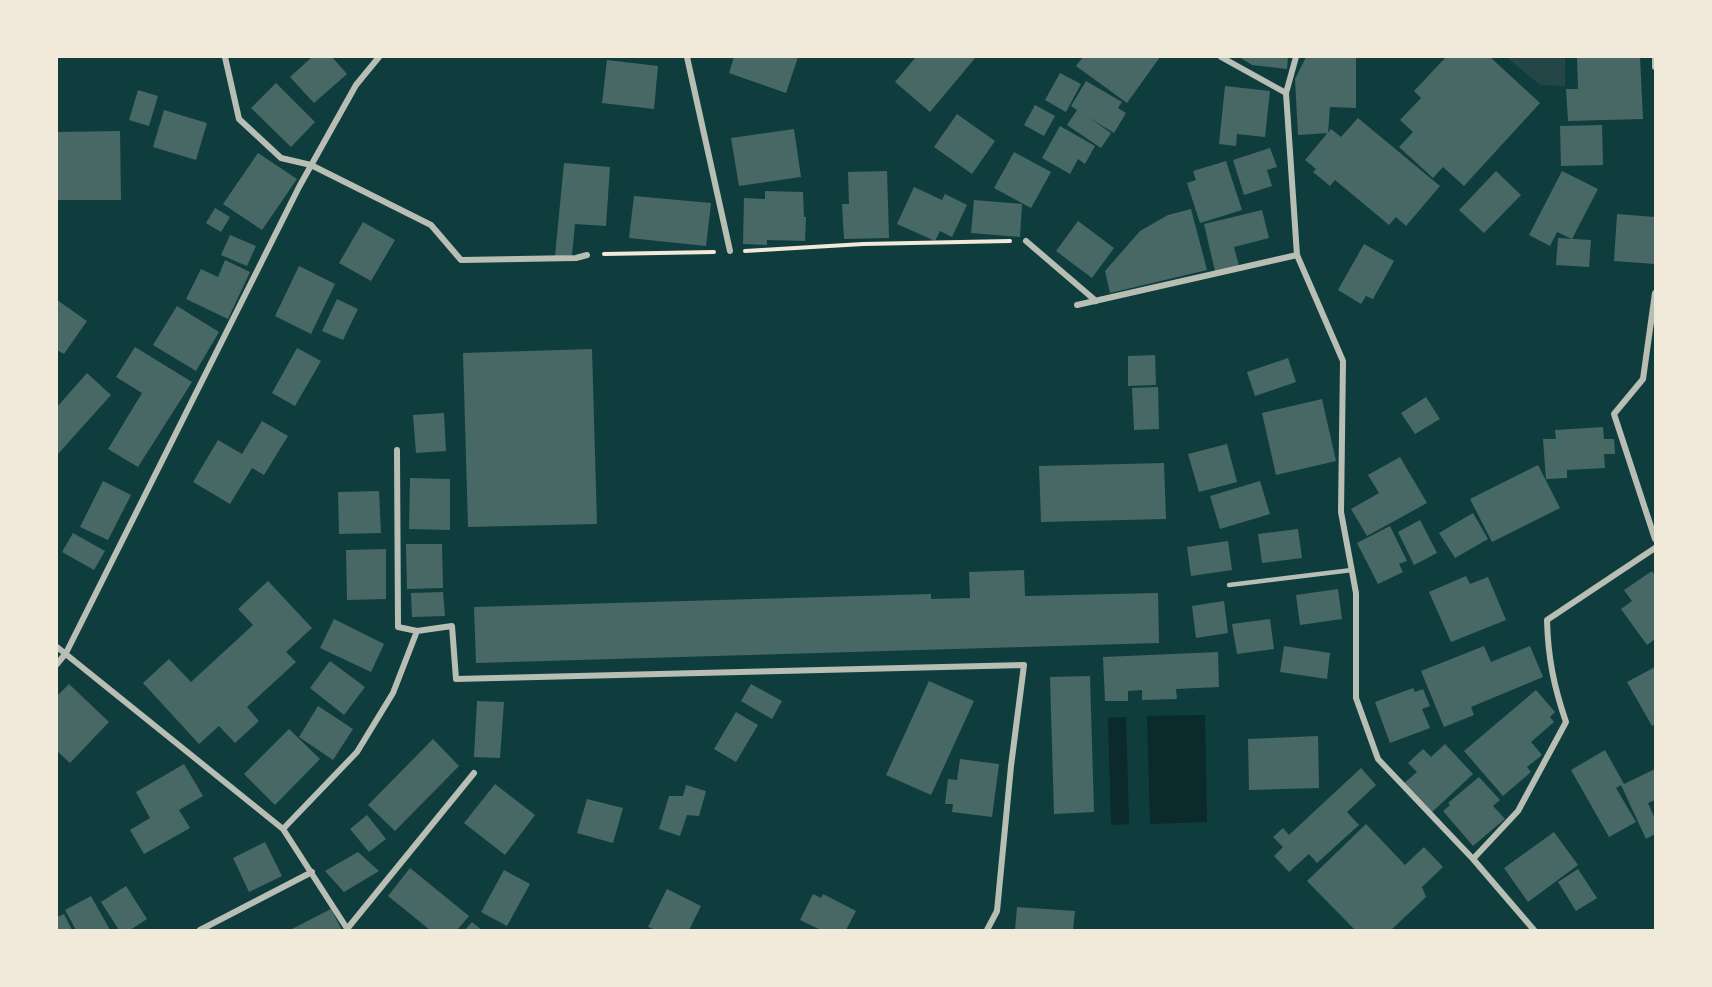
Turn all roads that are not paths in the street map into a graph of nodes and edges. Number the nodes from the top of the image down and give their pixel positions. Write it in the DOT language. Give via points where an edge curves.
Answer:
graph roads {
  1 [pos="225,57"];
  2 [pos="379,57"];
  3 [pos="687,57"];
  4 [pos="1221,57"];
  5 [pos="1296,57"];
  6 [pos="1655,57"];
  7 [pos="1655,67"];
  8 [pos="1286,93"];
  9 [pos="310,165"];
  10 [pos="1026,241"];
  11 [pos="730,251"];
  12 [pos="587,255"];
  13 [pos="1297,255"];
  14 [pos="1655,293"];
  15 [pos="1096,301"];
  16 [pos="1077,305"];
  17 [pos="397,450"];
  18 [pos="1655,539"];
  19 [pos="1655,548"];
  20 [pos="1352,570"];
  21 [pos="1229,585"];
  22 [pos="417,631"];
  23 [pos="57,648"];
  24 [pos="66,653"];
  25 [pos="57,664"];
  26 [pos="474,773"];
  27 [pos="283,829"];
  28 [pos="1473,859"];
  29 [pos="312,872"];
  30 [pos="200,930"];
  31 [pos="348,930"];
  32 [pos="987,930"];
  33 [pos="1534,930"];
  1 -- 9 [label="street" via="239,119 281,158"];
  2 -- 9 [label="street" via="356,86"];
  3 -- 11 [label="street"];
  4 -- 8 [label="street"];
  5 -- 8 [label="street"];
  6 -- 7 [label="street"];
  8 -- 13 [label="street"];
  9 -- 12 [label="street" via="431,225 461,260"];
  9 -- 24 [label="street"];
  10 -- 15 [label="street"];
  13 -- 15 [label="street"];
  13 -- 20 [label="street" via="1343,361 1341,512"];
  14 -- 18 [label="street" via="1643,379 1614,414"];
  15 -- 16 [label="street"];
  17 -- 22 [label="street" via="398,627"];
  19 -- 28 [label="street" via="1547,620 1554,687 1566,722 1518,811"];
  20 -- 21 [label="lane"];
  20 -- 28 [label="street" via="1356,593 1356,698 1378,759"];
  22 -- 27 [label="street" via="393,693 357,752"];
  22 -- 32 [label="street" via="452,626 456,679 1024,665 997,911"];
  23 -- 24 [label="street"];
  24 -- 25 [label="street"];
  24 -- 27 [label="street"];
  26 -- 31 [label="street"];
  27 -- 29 [label="street"];
  28 -- 33 [label="street"];
  29 -- 30 [label="street"];
  29 -- 31 [label="street"];
}
